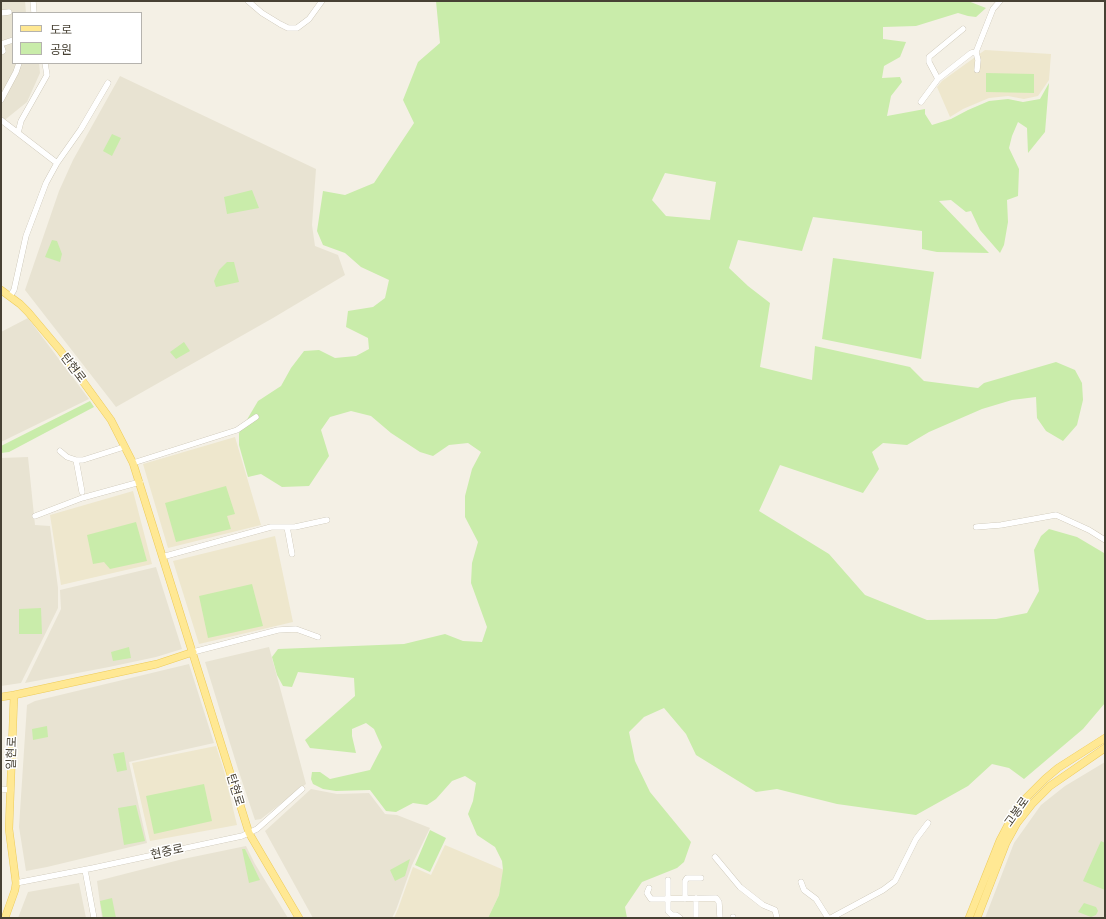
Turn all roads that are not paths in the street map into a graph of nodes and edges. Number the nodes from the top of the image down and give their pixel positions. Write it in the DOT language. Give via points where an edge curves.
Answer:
graph roads {
  1 [pos="33,1"];
  2 [pos="248,1"];
  3 [pos="322,1"];
  4 [pos="1000,1"];
  5 [pos="9,12"];
  6 [pos="34,12"];
  7 [pos="1,13"];
  8 [pos="963,30"];
  9 [pos="12,40"];
  10 [pos="1,44"];
  11 [pos="1,52"];
  12 [pos="976,52"];
  13 [pos="15,64"];
  14 [pos="19,64"];
  15 [pos="45,64"];
  16 [pos="977,70"];
  17 [pos="16,72"];
  18 [pos="938,80"];
  19 [pos="108,83"];
  20 [pos="1,100"];
  21 [pos="921,102"];
  22 [pos="1,120"];
  23 [pos="18,133"];
  24 [pos="57,163"];
  25 [pos="1,290"];
  26 [pos="10,296"];
  27 [pos="256,417"];
  28 [pos="124,447"];
  29 [pos="60,451"];
  30 [pos="76,460"];
  31 [pos="132,463"];
  32 [pos="140,482"];
  33 [pos="82,492"];
  34 [pos="35,516"];
  35 [pos="327,520"];
  36 [pos="287,527"];
  37 [pos="976,527"];
  38 [pos="1105,540"];
  39 [pos="292,554"];
  40 [pos="162,557"];
  41 [pos="318,637"];
  42 [pos="193,652"];
  43 [pos="14,695"];
  44 [pos="1,697"];
  45 [pos="1105,738"];
  46 [pos="1105,748"];
  47 [pos="1,789"];
  48 [pos="302,789"];
  49 [pos="11,790"];
  50 [pos="928,823"];
  51 [pos="249,833"];
  52 [pos="714,857"];
  53 [pos="85,870"];
  54 [pos="701,878"];
  55 [pos="668,880"];
  56 [pos="802,882"];
  57 [pos="16,883"];
  58 [pos="649,888"];
  59 [pos="685,898"];
  60 [pos="696,898"];
  61 [pos="668,899"];
  62 [pos="5,918"];
  63 [pos="94,918"];
  64 [pos="299,918"];
  65 [pos="680,918"];
  66 [pos="696,918"];
  67 [pos="720,918"];
  68 [pos="777,918"];
  69 [pos="828,918"];
  70 [pos="832,918"];
  71 [pos="969,918"];
  72 [pos="977,918"];
  1 -- 6 [label="street"];
  2 -- 3 [label="street" via="280,24 288,28 297,28 309,19"];
  4 -- 12 [label="street" via="993,9"];
  5 -- 7 [label="street"];
  8 -- 18 [label="street" via="929,58"];
  9 -- 10 [label="street"];
  10 -- 11 [label="street"];
  12 -- 16 [label="street"];
  12 -- 18 [label="street" via="971,53"];
  13 -- 17 [label="street"];
  14 -- 17 [label="street"];
  15 -- 23 [label="street" via="47,75 21,121"];
  17 -- 20 [label="street"];
  18 -- 21 [label="street"];
  19 -- 24 [label="street"];
  22 -- 23 [label="street"];
  23 -- 24 [label="street"];
  24 -- 26 [label="street" via="46,182 26,236 14,290"];
  25 -- 26 [label="main road, 탄현로"];
  26 -- 28 [label="main road, 탄현로" via="28,312 60,350 111,420"];
  27 -- 31 [label="street" via="237,430"];
  28 -- 30 [label="street"];
  28 -- 31 [label="main road, 탄현로"];
  29 -- 30 [label="street" via="67,458"];
  30 -- 33 [label="street"];
  31 -- 32 [label="main road, 탄현로"];
  32 -- 34 [label="street" via="82,498"];
  32 -- 40 [label="main road, 탄현로"];
  35 -- 36 [label="street"];
  36 -- 39 [label="street"];
  36 -- 40 [label="street" via="271,527"];
  37 -- 38 [label="street" via="1056,515"];
  40 -- 42 [label="main road, 탄현로"];
  41 -- 42 [label="street" via="296,629 278,630"];
  42 -- 43 [label="main road" via="157,664"];
  42 -- 51 [label="main road, 탄현로"];
  43 -- 44 [label="main road"];
  43 -- 49 [label="main road, 일현로"];
  45 -- 71 [label="main road, 고봉로" via="1058,768 1024,800 1000,840"];
  46 -- 72 [label="main road, 고봉로" via="1050,786 1017,823 1006,843"];
  47 -- 49 [label="street"];
  48 -- 51 [label="street, 현중로" via="257,829"];
  49 -- 57 [label="main road, 일현로" via="9,828"];
  50 -- 70 [label="street" via="916,839 895,880 883,890"];
  51 -- 53 [label="street, 현중로"];
  51 -- 64 [label="main road, 탄현로"];
  52 -- 68 [label="street" via="740,887 763,905 775,910"];
  53 -- 57 [label="street, 현중로"];
  53 -- 63 [label="street"];
  54 -- 59 [label="street" via="687,878"];
  55 -- 61 [label="street"];
  56 -- 69 [label="street" via="804,890 816,900"];
  57 -- 62 [label="main road, 일현로"];
  58 -- 61 [label="street" via="646,893 651,899"];
  59 -- 60 [label="street"];
  59 -- 61 [label="street"];
  60 -- 66 [label="street"];
  60 -- 67 [label="street" via="716,898 719,902"];
  61 -- 65 [label="street" via="668,911"];
}
